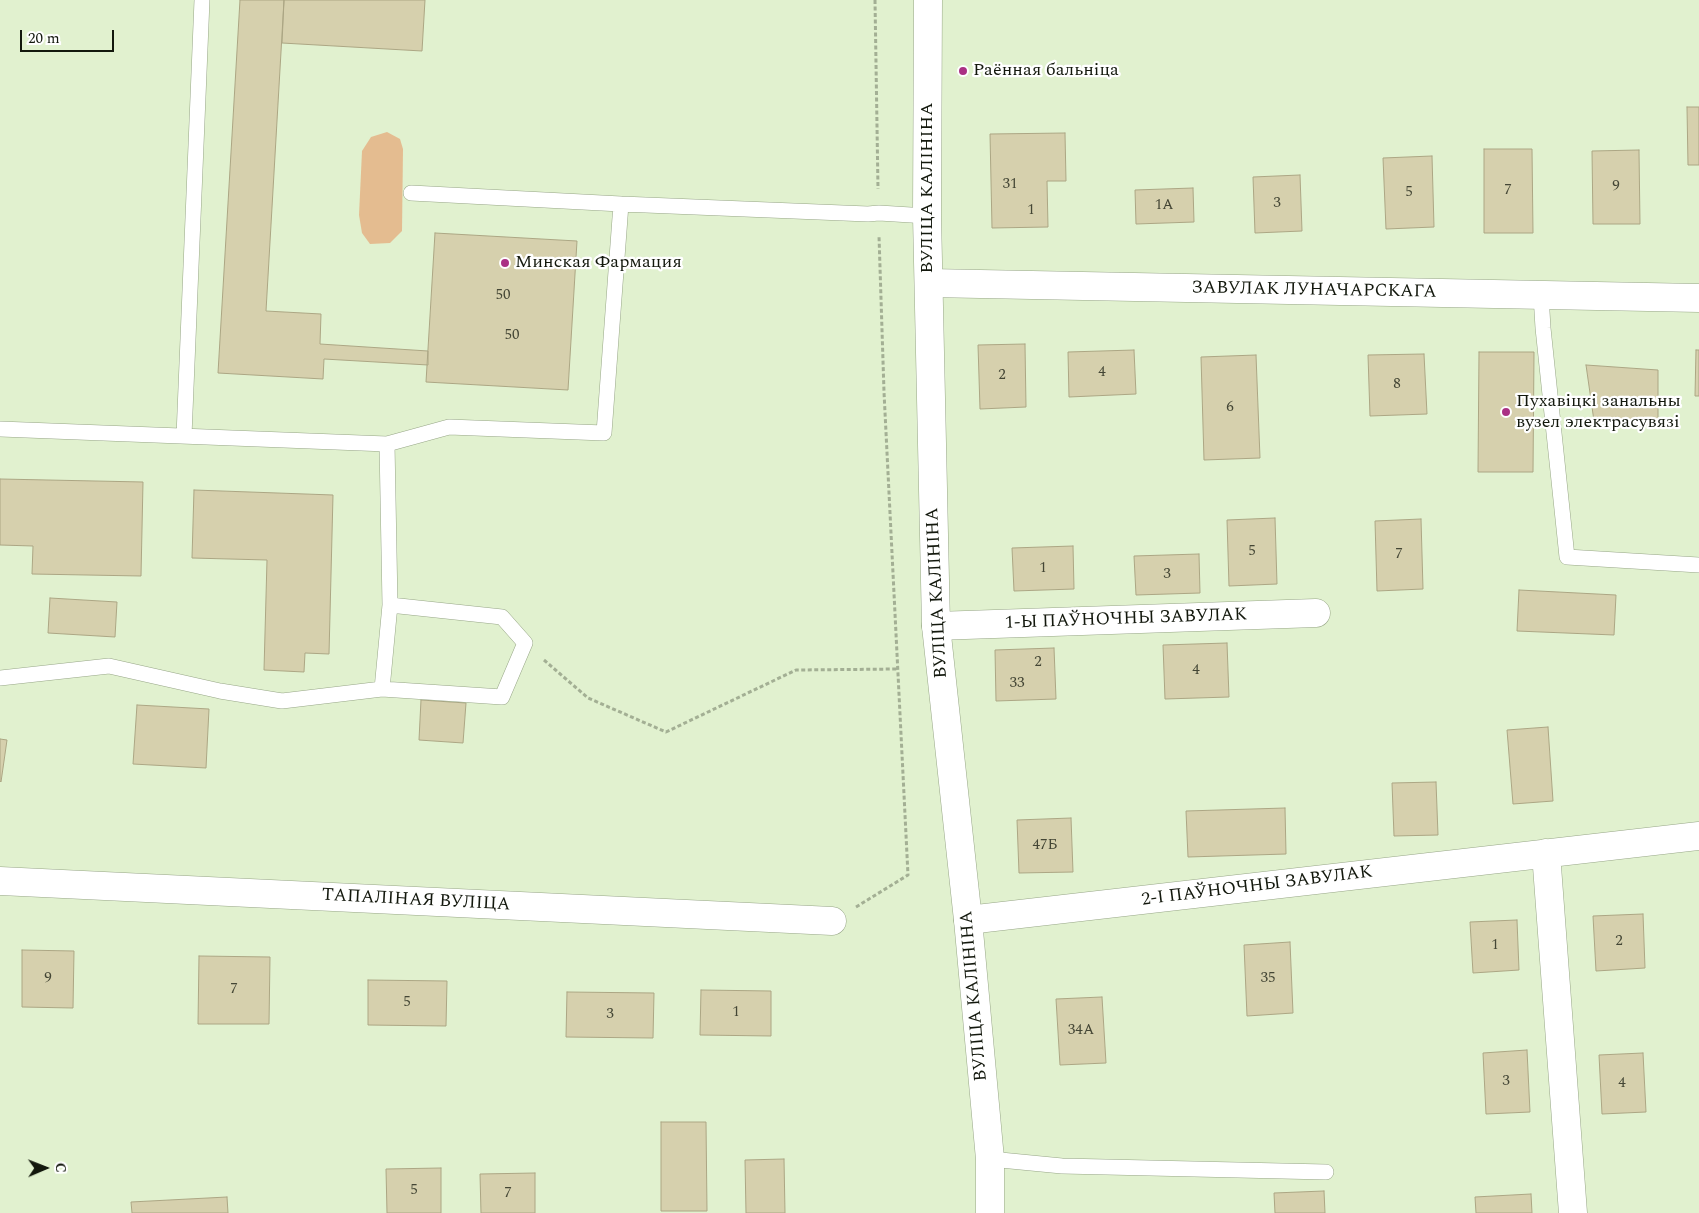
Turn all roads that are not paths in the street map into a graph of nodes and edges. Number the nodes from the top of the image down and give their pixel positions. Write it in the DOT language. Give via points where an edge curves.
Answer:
graph roads {
  1 [pos="202,0"];
  2 [pos="928,0"];
  3 [pos="411,193"];
  4 [pos="621,204"];
  5 [pos="927,216"];
  6 [pos="929,283"];
  7 [pos="1541,295"];
  8 [pos="1699,298"];
  9 [pos="0,429"];
  10 [pos="184,436"];
  11 [pos="387,444"];
  12 [pos="1699,565"];
  13 [pos="390,605"];
  14 [pos="1316,613"];
  15 [pos="936,626"];
  16 [pos="0,678"];
  17 [pos="382,689"];
  18 [pos="1699,836"];
  19 [pos="1546,853"];
  20 [pos="0,881"];
  21 [pos="968,920"];
  22 [pos="832,921"];
  23 [pos="990,1159"];
  24 [pos="1326,1172"];
  25 [pos="990,1213"];
  26 [pos="1573,1213"];
  1 -- 10 [label="lane"];
  2 -- 5 [label="street, ВУЛІЦА КАЛІНІНА"];
  3 -- 4 [label="lane"];
  4 -- 5 [label="lane"];
  4 -- 11 [label="lane" via="604,434 448,426"];
  5 -- 6 [label="street, ВУЛІЦА КАЛІНІНА"];
  6 -- 7 [label="street, ЗАВУЛАК ЛУНАЧАРСКАГА"];
  6 -- 15 [label="street, ВУЛІЦА КАЛІНІНА"];
  7 -- 8 [label="street, ЗАВУЛАК ЛУНАЧАРСКАГА"];
  7 -- 12 [label="lane" via="1567,557"];
  9 -- 10 [label="lane"];
  10 -- 11 [label="lane"];
  11 -- 13 [label="lane"];
  13 -- 17 [label="lane"];
  13 -- 17 [label="lane" via="502,617 525,643 502,697"];
  14 -- 15 [label="street, 1-Ы ПАЎНОЧНЫ ЗАВУЛАК"];
  15 -- 21 [label="street, ВУЛІЦА КАЛІНІНА"];
  16 -- 17 [label="lane" via="109,666 282,701"];
  18 -- 19 [label="street, 2-І ПАЎНОЧНЫ ЗАВУЛАК"];
  19 -- 21 [label="street, 2-І ПАЎНОЧНЫ ЗАВУЛАК"];
  19 -- 26 [label="street"];
  20 -- 22 [label="street, ТАПАЛІНАЯ ВУЛІЦА"];
  21 -- 23 [label="street, ВУЛІЦА КАЛІНІНА"];
  23 -- 24 [label="lane" via="1062,1166"];
  23 -- 25 [label="street, ВУЛІЦА КАЛІНІНА"];
}
